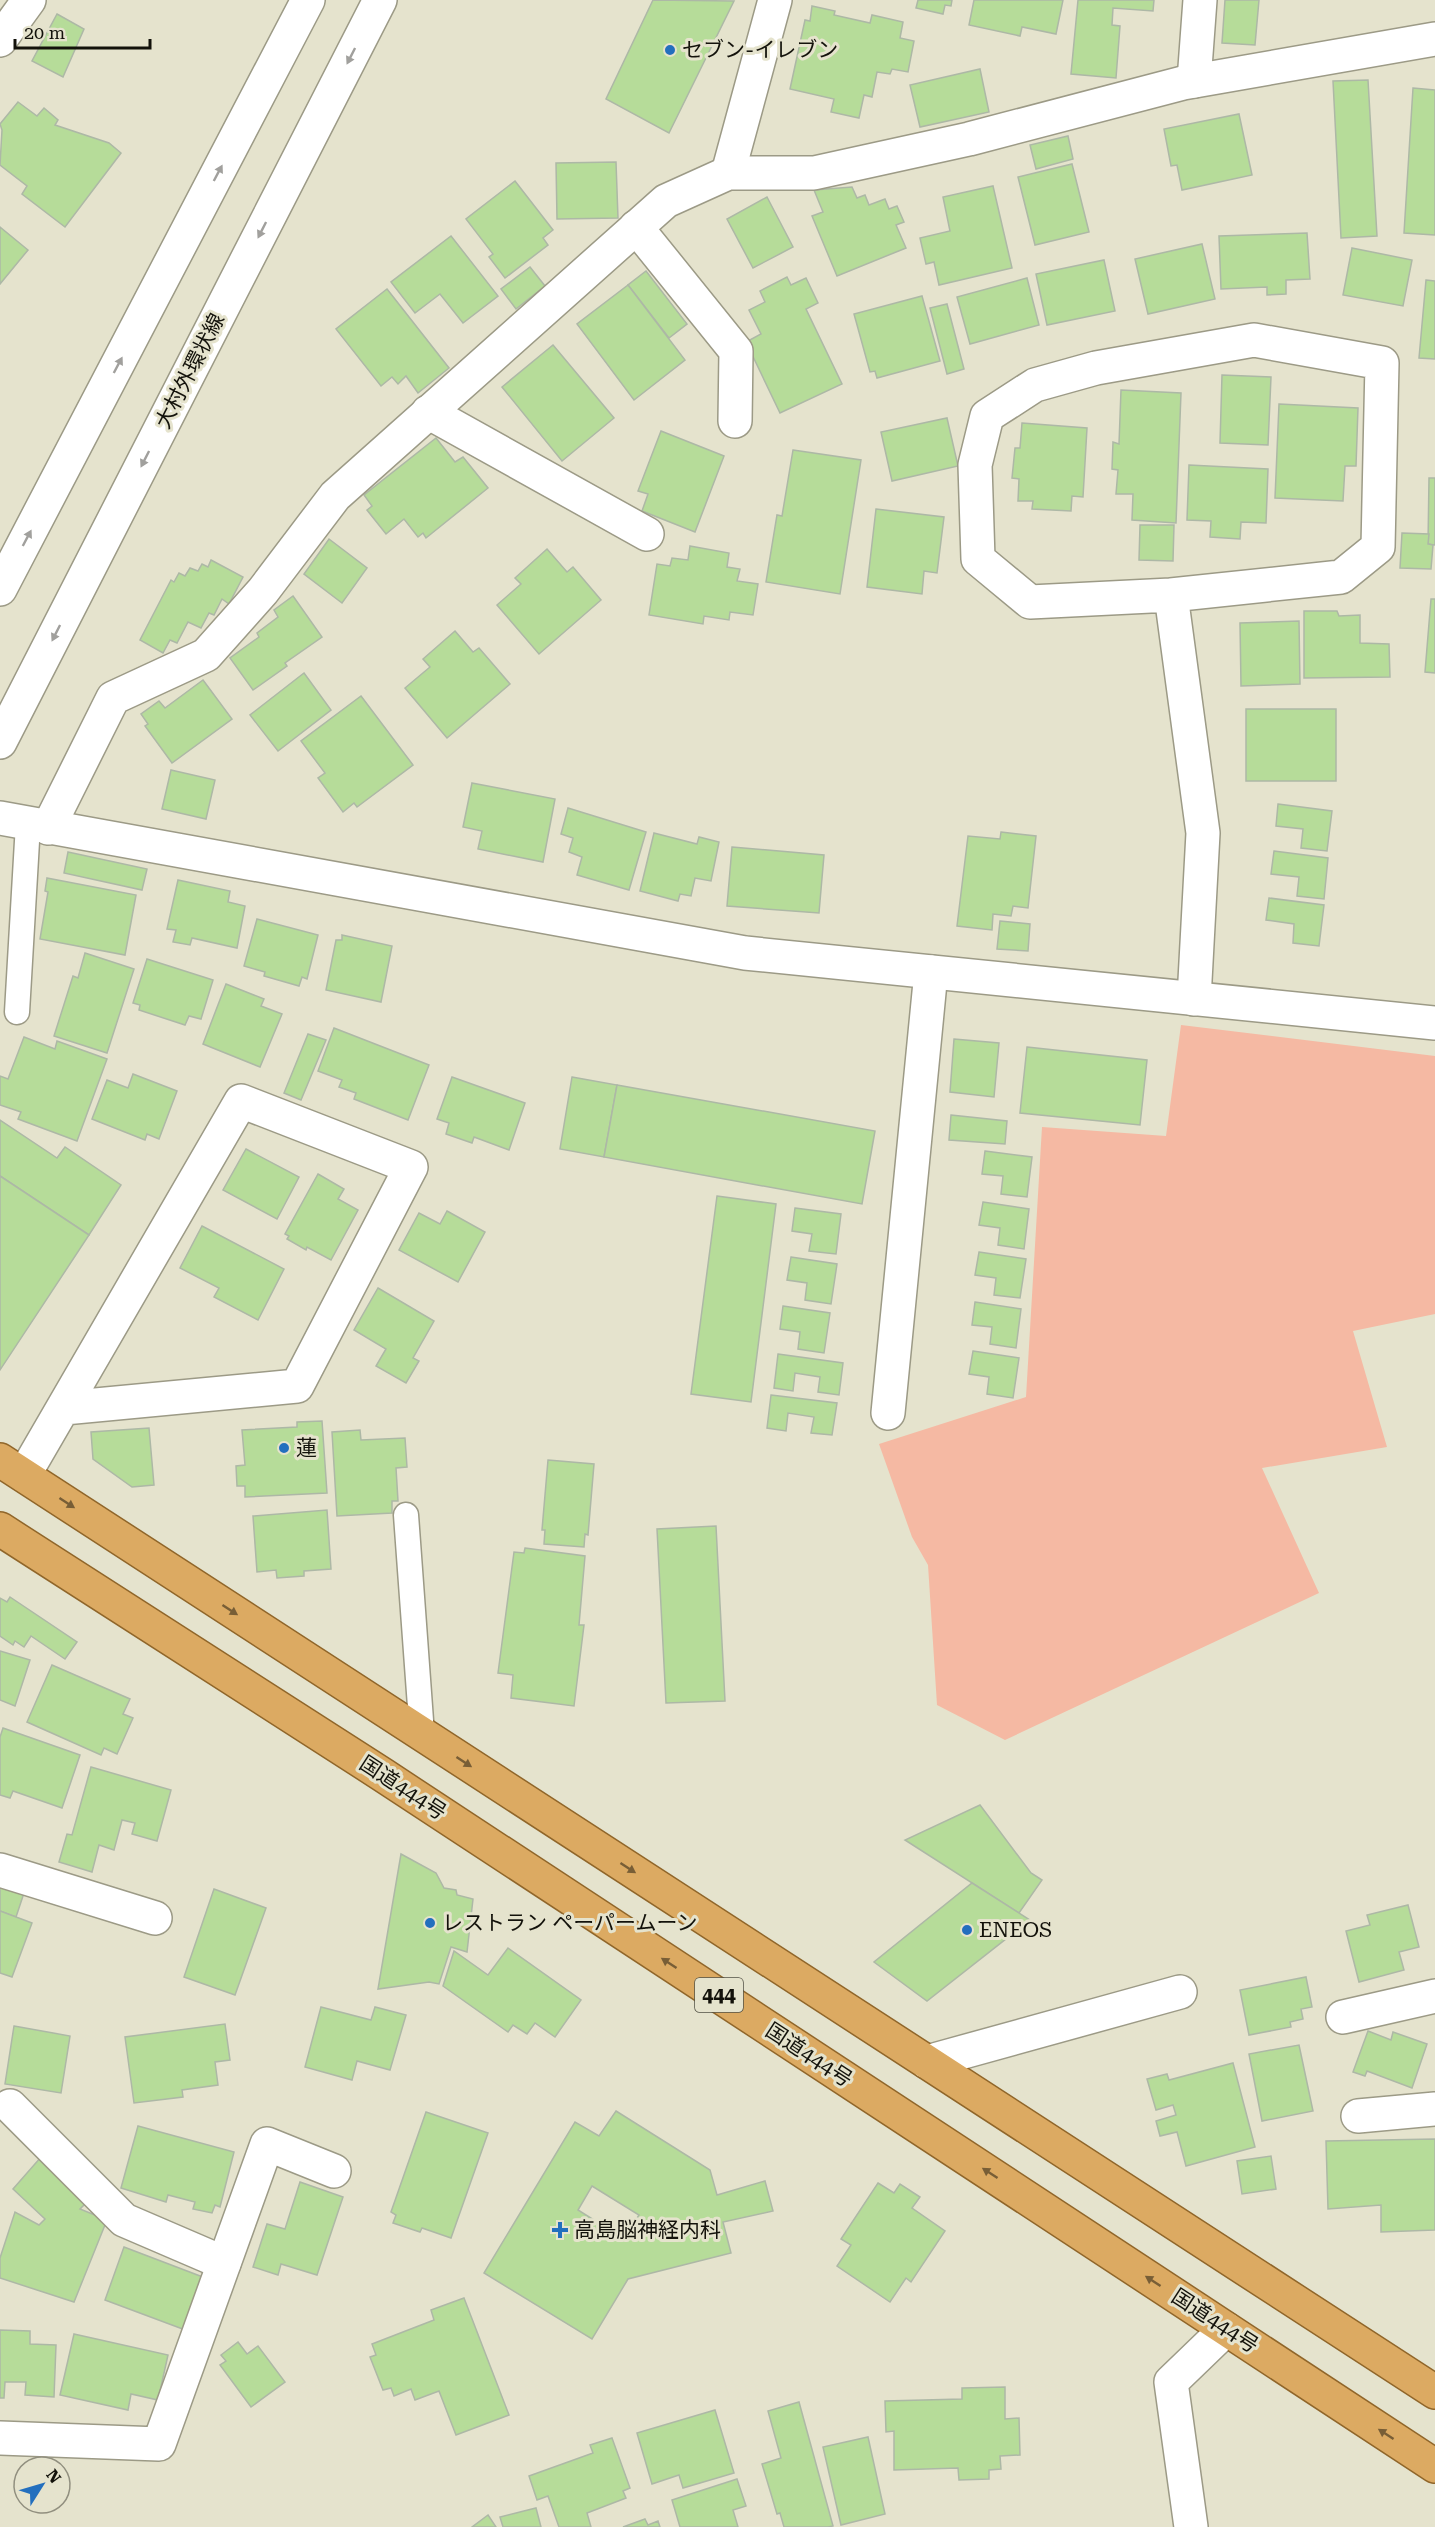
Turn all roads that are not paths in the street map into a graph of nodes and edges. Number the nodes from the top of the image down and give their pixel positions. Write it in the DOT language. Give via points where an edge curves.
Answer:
graph roads {
  1 [pos="29,0"];
  2 [pos="308,0"];
  3 [pos="380,0"];
  4 [pos="775,0"];
  5 [pos="1200,0"];
  6 [pos="1435,39"];
  7 [pos="0,40"];
  8 [pos="1194,81"];
  9 [pos="728,173"];
  10 [pos="636,227"];
  11 [pos="428,412"];
  12 [pos="735,421"];
  13 [pos="647,534"];
  14 [pos="0,589"];
  15 [pos="1171,595"];
  16 [pos="0,741"];
  17 [pos="25,824"];
  18 [pos="932,972"];
  19 [pos="1194,999"];
  20 [pos="17,1012"];
  21 [pos="1435,1023"];
  22 [pos="64,1408"];
  23 [pos="888,1413"];
  24 [pos="12,1468"];
  25 [pos="406,1515"];
  26 [pos="0,1529"];
  27 [pos="422,1734"];
  28 [pos="0,1870"];
  29 [pos="155,1918"];
  30 [pos="1180,1992"];
  31 [pos="1435,1996"];
  32 [pos="1343,2017"];
  33 [pos="927,2062"];
  34 [pos="10,2106"];
  35 [pos="1435,2109"];
  36 [pos="1358,2116"];
  37 [pos="334,2170"];
  38 [pos="224,2263"];
  39 [pos="1226,2329"];
  40 [pos="1435,2392"];
  41 [pos="0,2438"];
  42 [pos="1435,2466"];
  43 [pos="1191,2527"];
  1 -- 7 [label="street"];
  14 -- 2 [label="street, one-way"];
  3 -- 16 [label="street, 大村外環状線, one-way"];
  4 -- 9 [label="street"];
  5 -- 8 [label="street"];
  6 -- 8 [label="street"];
  8 -- 9 [label="street" via="969,139 813,173"];
  9 -- 10 [label="street" via="666,201"];
  10 -- 11 [label="street"];
  10 -- 12 [label="street" via="736,351"];
  11 -- 13 [label="street"];
  11 -- 17 [label="street" via="335,496 263,591 206,655 112,698"];
  15 -- 15 [label="street" via="1341,577 1378,547 1382,363 1254,340 1096,368 1035,385 987,416 975,465 978,559 1030,603"];
  15 -- 19 [label="street" via="1203,832"];
  17 -- 18 [label="street" via="745,953"];
  17 -- 20 [label="lane"];
  18 -- 19 [label="street"];
  18 -- 23 [label="street"];
  19 -- 21 [label="street"];
  22 -- 22 [label="street" via="241,1101 411,1167 297,1386"];
  22 -- 24 [label="street"];
  24 -- 27 [label="highway, 444, one-way"];
  25 -- 27 [label="lane"];
  39 -- 26 [label="highway, 国道444号 / 444, one-way"];
  27 -- 33 [label="highway, 444, one-way"];
  28 -- 29 [label="street"];
  30 -- 33 [label="street"];
  31 -- 32 [label="street"];
  33 -- 40 [label="highway, 444"];
  34 -- 38 [label="street" via="124,2220"];
  35 -- 36 [label="street"];
  37 -- 38 [label="street" via="267,2144"];
  38 -- 41 [label="street" via="159,2444"];
  42 -- 39 [label="highway, 国道444号 / 444, one-way"];
  39 -- 43 [label="street" via="1172,2382"];
}
